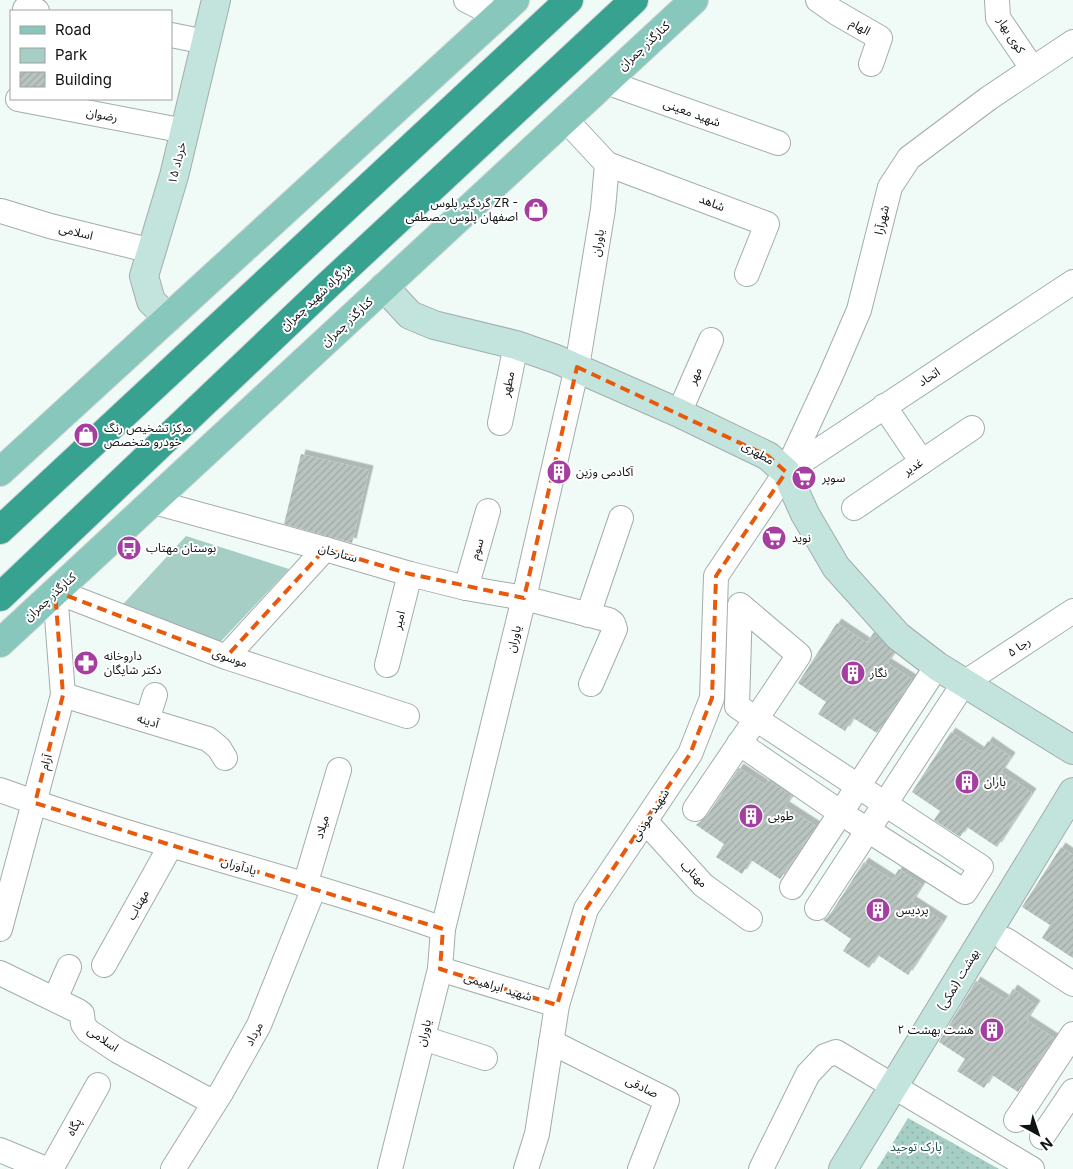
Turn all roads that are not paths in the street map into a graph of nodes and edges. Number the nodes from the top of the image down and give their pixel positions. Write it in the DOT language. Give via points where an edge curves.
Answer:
graph roads {
  1 [pos="216,0"];
  2 [pos="466,0"];
  3 [pos="569,0"];
  4 [pos="634,0"];
  5 [pos="694,0"];
  6 [pos="818,0"];
  7 [pos="997,0"];
  8 [pos="506,8"];
  9 [pos="172,35"];
  10 [pos="206,42"];
  11 [pos="1073,42"];
  12 [pos="871,64"];
  13 [pos="1032,68"];
  14 [pos="606,82"];
  15 [pos="23,100"];
  16 [pos="566,120"];
  17 [pos="185,131"];
  18 [pos="778,143"];
  19 [pos="607,164"];
  20 [pos="0,212"];
  21 [pos="152,251"];
  22 [pos="747,274"];
  23 [pos="1073,282"];
  24 [pos="384,288"];
  25 [pos="168,318"];
  26 [pos="711,340"];
  27 [pos="516,345"];
  28 [pos="577,367"];
  29 [pos="884,406"];
  30 [pos="679,413"];
  31 [pos="500,423"];
  32 [pos="972,428"];
  33 [pos="922,462"];
  34 [pos="0,472"];
  35 [pos="786,472"];
  36 [pos="154,502"];
  37 [pos="854,508"];
  38 [pos="488,510"];
  39 [pos="621,518"];
  40 [pos="0,530"];
  41 [pos="325,548"];
  42 [pos="410,574"];
  43 [pos="466,588"];
  44 [pos="56,591"];
  45 [pos="0,597"];
  46 [pos="524,598"];
  47 [pos="1073,611"];
  48 [pos="588,614"];
  49 [pos="0,643"];
  50 [pos="226,657"];
  51 [pos="387,665"];
  52 [pos="937,666"];
  53 [pos="964,683"];
  54 [pos="592,684"];
  55 [pos="63,695"];
  56 [pos="156,695"];
  57 [pos="407,716"];
  58 [pos="147,720"];
  59 [pos="739,743"];
  60 [pos="1073,750"];
  61 [pos="225,758"];
  62 [pos="339,770"];
  63 [pos="859,787"];
  64 [pos="0,790"];
  65 [pos="1073,792"];
  66 [pos="35,803"];
  67 [pos="885,804"];
  68 [pos="695,809"];
  69 [pos="841,813"];
  70 [pos="646,822"];
  71 [pos="868,831"];
  72 [pos="171,845"];
  73 [pos="310,886"];
  74 [pos="792,888"];
  75 [pos="817,908"];
  76 [pos="750,919"];
  77 [pos="0,929"];
  78 [pos="443,929"];
  79 [pos="1006,940"];
  80 [pos="104,965"];
  81 [pos="69,967"];
  82 [pos="440,968"];
  83 [pos="0,973"];
  84 [pos="1073,984"];
  85 [pos="55,999"];
  86 [pos="557,1005"];
  87 [pos="1073,1034"];
  88 [pos="423,1038"];
  89 [pos="551,1042"];
  90 [pos="486,1058"];
  91 [pos="98,1085"];
  92 [pos="894,1085"];
  93 [pos="1073,1091"];
  94 [pos="214,1103"];
  95 [pos="1016,1120"];
  96 [pos="1042,1137"];
  97 [pos="0,1150"];
  98 [pos="176,1168"];
  99 [pos="46,1169"];
  100 [pos="51,1169"];
  101 [pos="390,1169"];
  102 [pos="526,1169"];
  103 [pos="640,1169"];
  104 [pos="761,1169"];
  105 [pos="843,1169"];
  106 [pos="1032,1169"];
  1 -- 10 [label="street, ۱۵ خرداد"];
  2 -- 8 [label="street"];
  3 -- 40 [label="highway"];
  4 -- 45 [label="highway, بزرگراه شهید چمران"];
  5 -- 14 [label="main road, کنارگذر چمران"];
  6 -- 12 [label="street, الهام" via="880,38"];
  7 -- 13 [label="street, کوی بهار" via="998,18"];
  8 -- 25 [label="main road"];
  9 -- 10 [label="street"];
  10 -- 17 [label="street, ۱۵ خرداد"];
  11 -- 13 [label="street, شهرآرا"];
  13 -- 35 [label="street, شهرآرا" via="909,158 890,187 859,310"];
  14 -- 16 [label="main road, کنارگذر چمران"];
  14 -- 18 [label="street, شهید معینی"];
  15 -- 17 [label="street, رضوان"];
  16 -- 19 [label="street"];
  16 -- 24 [label="main road, کنارگذر چمران"];
  17 -- 21 [label="street, ۱۵ خرداد"];
  19 -- 22 [label="street, شاهد" via="767,224"];
  19 -- 28 [label="street, یاوران" via="604,209"];
  20 -- 21 [label="street, اسلامی"];
  21 -- 25 [label="street, ۱۵ خرداد" via="144,276 151,301"];
  23 -- 29 [label="street, اتحاد"];
  24 -- 27 [label="street, مطهری" via="410,314 426,322"];
  24 -- 36 [label="main road, کنارگذر چمران"];
  25 -- 34 [label="main road"];
  26 -- 30 [label="street, مهر"];
  27 -- 28 [label="street, مطهری"];
  27 -- 31 [label="street, مطهر"];
  28 -- 30 [label="street, مطهری"];
  28 -- 46 [label="street, یاوران"];
  29 -- 33 [label="street"];
  29 -- 35 [label="street, اتحاد"];
  30 -- 35 [label="street, مطهری" via="768,456"];
  32 -- 33 [label="street, غدیر"];
  33 -- 37 [label="street, غدیر"];
  35 -- 52 [label="street, مطهری" via="804,514 836,568 898,636"];
  35 -- 70 [label="street, شهید موذنی" via="716,576 712,698 690,754"];
  36 -- 41 [label="street, ستارخان"];
  36 -- 44 [label="main road, کنارگذر چمران"];
  38 -- 43 [label="street, سوم"];
  39 -- 48 [label="street"];
  41 -- 42 [label="street, ستارخان"];
  41 -- 50 [label="street"];
  42 -- 43 [label="street, ستارخان"];
  42 -- 51 [label="street, امیر"];
  43 -- 46 [label="street, ستارخان"];
  44 -- 49 [label="main road, کنارگذر چمران"];
  44 -- 50 [label="street, موسوی"];
  44 -- 55 [label="street, آرام"];
  46 -- 48 [label="street, ستارخان"];
  46 -- 78 [label="street, یاوران"];
  47 -- 53 [label="street, رجا ۵"];
  48 -- 54 [label="street, ستارخان" via="613,623 615,629"];
  50 -- 57 [label="street, موسوی"];
  52 -- 53 [label="street, مطهری"];
  52 -- 63 [label="street"];
  53 -- 60 [label="street, مطهری"];
  53 -- 67 [label="street"];
  55 -- 58 [label="street, آدینه"];
  55 -- 66 [label="street, آرام"];
  56 -- 58 [label="street"];
  58 -- 61 [label="street, آدینه" via="208,739"];
  59 -- 63 [label="street" via="756,719"];
  59 -- 68 [label="street"];
  59 -- 69 [label="street"];
  62 -- 73 [label="street, میلاد"];
  63 -- 67 [label="street"];
  63 -- 69 [label="street"];
  64 -- 66 [label="street, یادآوران"];
  65 -- 92 [label="street, بهشت (نمکی)"];
  66 -- 72 [label="street, یادآوران"];
  66 -- 77 [label="street, آرام"];
  67 -- 71 [label="street"];
  67 -- 71 [label="street" via="982,867 965,892"];
  69 -- 71 [label="street"];
  69 -- 74 [label="street"];
  70 -- 76 [label="street, مهتاب" via="702,885"];
  70 -- 86 [label="street, شهید موذنی" via="586,909"];
  71 -- 75 [label="street"];
  72 -- 73 [label="street, یادآوران"];
  72 -- 80 [label="street, مهتاب"];
  73 -- 78 [label="street, یادآوران"];
  73 -- 94 [label="street, مرداد" via="259,1025"];
  78 -- 82 [label="street, یاوران"];
  79 -- 84 [label="street"];
  81 -- 85 [label="street"];
  82 -- 86 [label="street, شهید ابراهیمی"];
  82 -- 88 [label="street, یاوران"];
  83 -- 85 [label="street, اسلامی"];
  85 -- 94 [label="street, اسلامی" via="82,1014 86,1028 118,1051"];
  86 -- 89 [label="street, شهید موذنی"];
  87 -- 95 [label="street"];
  88 -- 90 [label="street"];
  88 -- 101 [label="street, یاوران"];
  89 -- 102 [label="street, شهید موذنی" via="538,1134"];
  89 -- 103 [label="street, صادقی" via="667,1100"];
  91 -- 100 [label="street, پگاه"];
  92 -- 104 [label="street" via="836,1052 825,1056 808,1074"];
  92 -- 105 [label="street, بهشت (نمکی)"];
  92 -- 106 [label="street"];
  93 -- 96 [label="street"];
  94 -- 98 [label="street, مرداد"];
  97 -- 99 [label="street"];
}
